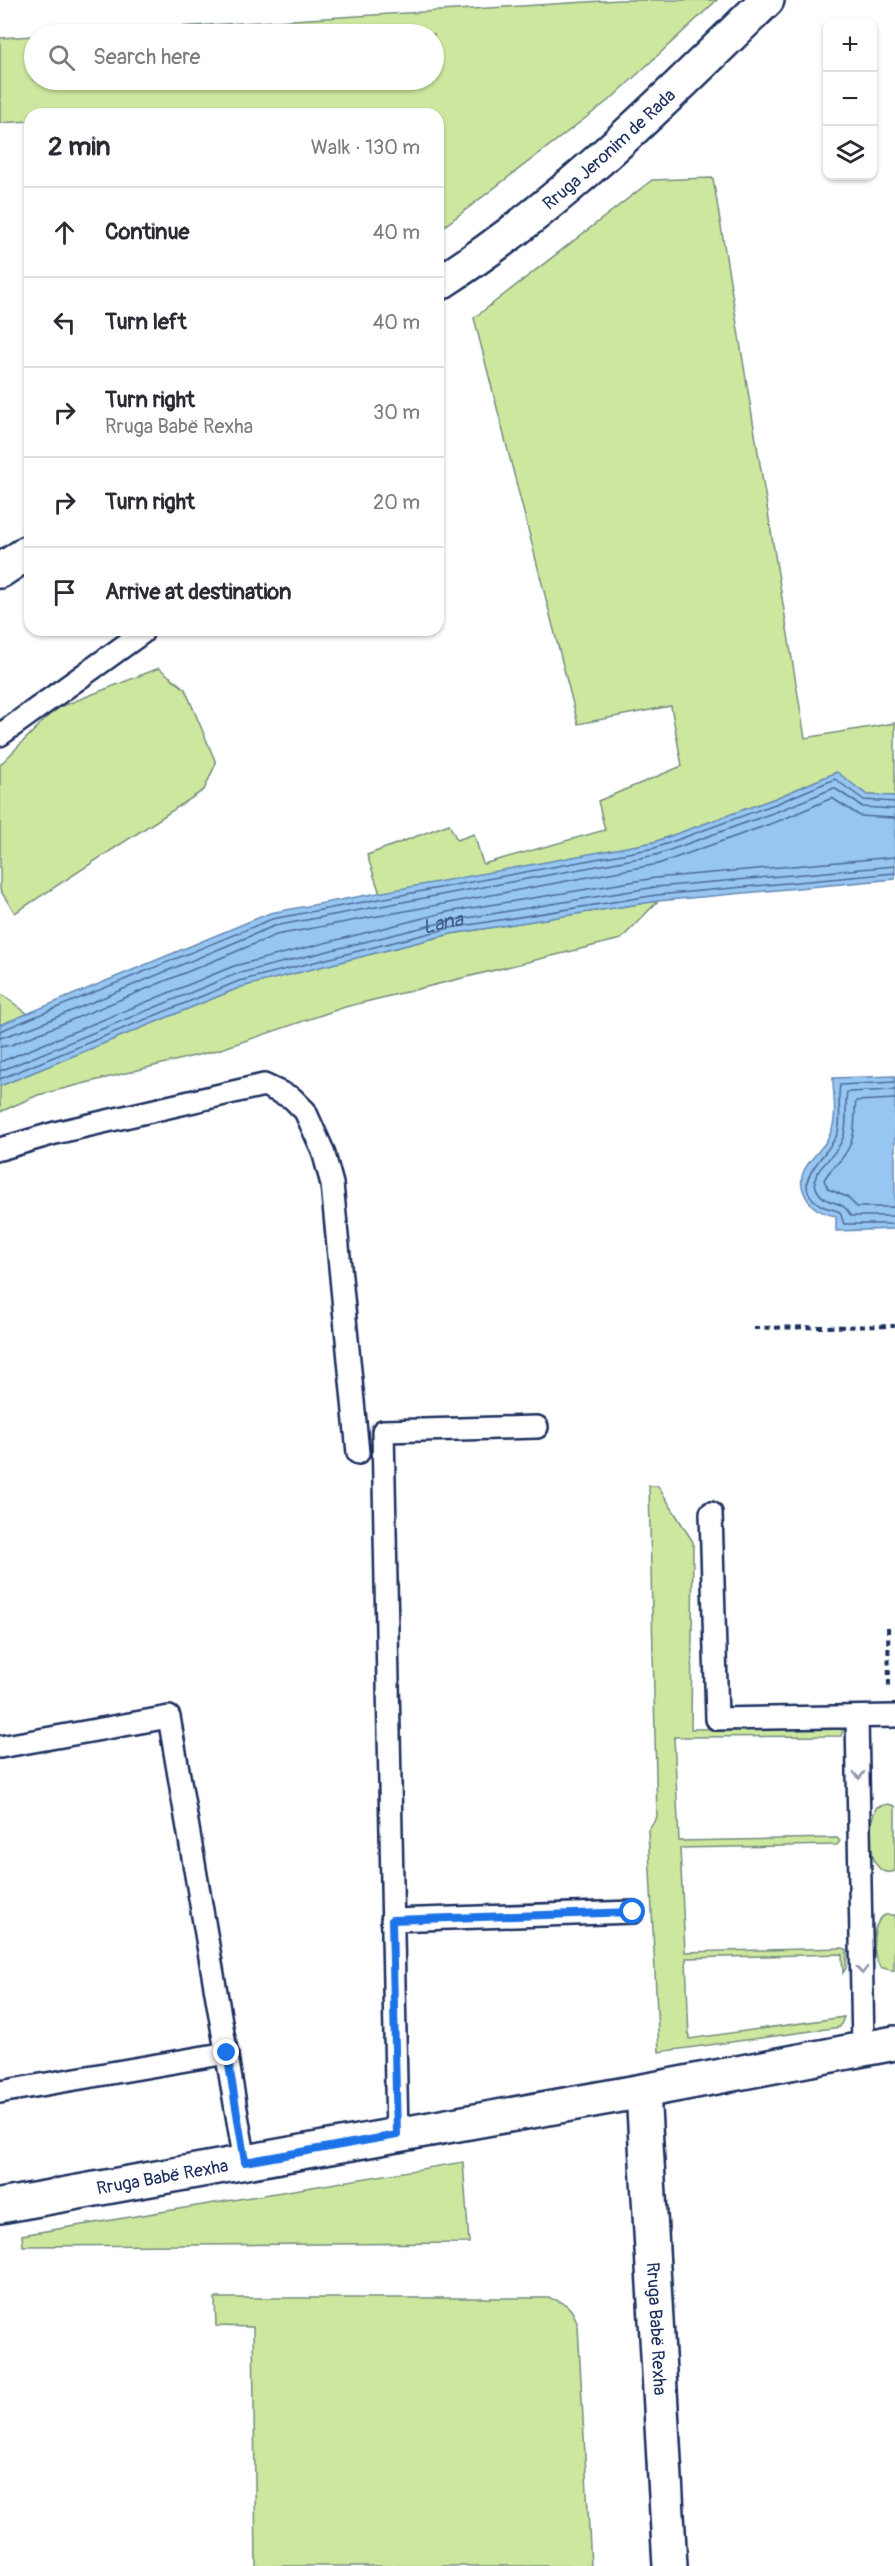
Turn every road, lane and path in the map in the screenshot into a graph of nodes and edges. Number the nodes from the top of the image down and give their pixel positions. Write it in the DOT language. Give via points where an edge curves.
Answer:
graph roads {
  1 [pos="767,0"];
  2 [pos="444,280"];
  3 [pos="24,555"];
  4 [pos="0,571"];
  5 [pos="138,636"];
  6 [pos="0,735"];
  7 [pos="0,1149"];
  8 [pos="895,1326"];
  9 [pos="754,1328"];
  10 [pos="537,1427"];
  11 [pos="358,1453"];
  12 [pos="711,1513"];
  13 [pos="888,1627"];
  14 [pos="857,1716"];
  15 [pos="892,1716"];
  16 [pos="0,1747"];
  17 [pos="633,1912"];
  18 [pos="392,1920"];
  19 [pos="895,2043"];
  20 [pos="863,2049"];
  21 [pos="227,2053"];
  22 [pos="643,2091"];
  23 [pos="0,2092"];
  24 [pos="397,2135"];
  25 [pos="245,2162"];
  26 [pos="0,2206"];
  27 [pos="670,2566"];
  1 -- 2 [label="street, Rruga Jeronim de Rada" via="568,189 478,259"];
  3 -- 4 [label="street"];
  5 -- 6 [label="lane"];
  7 -- 11 [label="lane" via="264,1085 292,1098 305,1111 315,1131 332,1184"];
  8 -- 9 [label="path"];
  10 -- 18 [label="lane" via="382,1431"];
  12 -- 14 [label="lane" via="717,1719"];
  13 -- 15 [label="path"];
  14 -- 15 [label="lane"];
  14 -- 20 [label="lane, one-way"];
  16 -- 21 [label="lane" via="170,1717"];
  17 -- 18 [label="lane"];
  18 -- 24 [label="lane"];
  19 -- 20 [label="street, Rruga Babë Rexha"];
  20 -- 22 [label="street, Rruga Babë Rexha"];
  21 -- 23 [label="lane"];
  21 -- 25 [label="lane"];
  22 -- 24 [label="street, Rruga Babë Rexha"];
  22 -- 27 [label="street, Rruga Babë Rexha"];
  24 -- 25 [label="street, Rruga Babë Rexha"];
  25 -- 26 [label="street, Rruga Babë Rexha"];
}
